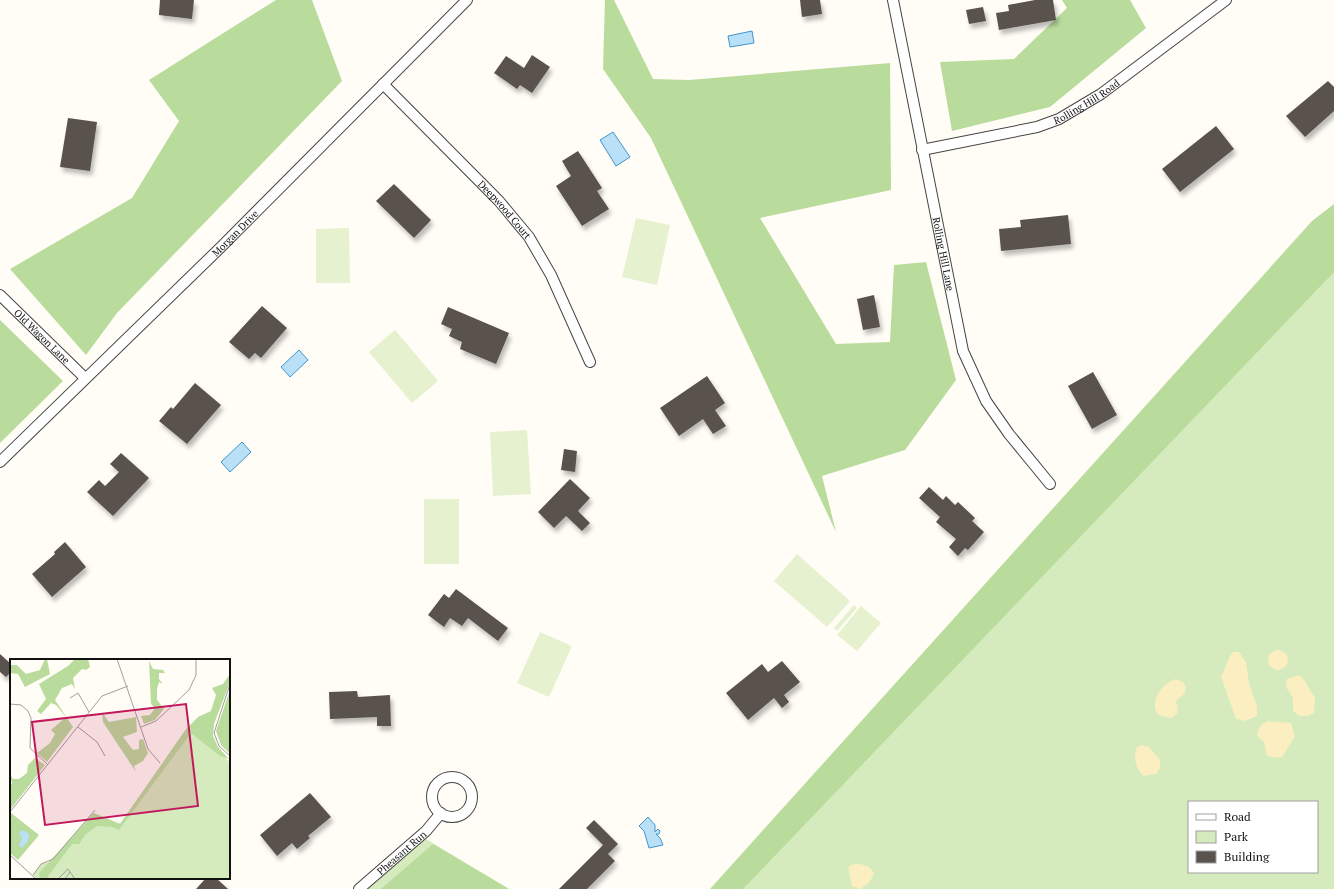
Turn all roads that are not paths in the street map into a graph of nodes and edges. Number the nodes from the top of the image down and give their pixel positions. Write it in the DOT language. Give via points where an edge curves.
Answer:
graph roads {
  1 [pos="467,0"];
  2 [pos="894,0"];
  3 [pos="1226,0"];
  4 [pos="383,84"];
  5 [pos="922,150"];
  6 [pos="0,295"];
  7 [pos="590,362"];
  8 [pos="85,378"];
  9 [pos="0,462"];
  10 [pos="1050,484"];
  11 [pos="441,813"];
  12 [pos="359,889"];
  1 -- 4 [label="street, Morgan Drive"];
  2 -- 5 [label="street, Rolling Hill Lane"];
  3 -- 5 [label="street, Rolling Hill Road" via="1101,94 1059,119 1037,127"];
  4 -- 7 [label="street, Deepwood Court" via="499,201 529,237 550,275"];
  4 -- 8 [label="street, Morgan Drive"];
  5 -- 10 [label="street, Rolling Hill Lane" via="963,351 986,401"];
  6 -- 8 [label="street, Old Wagon Lane"];
  8 -- 9 [label="street, Morgan Drive"];
  11 -- 11 [label="street" via="454,817 466,811 471,805 472,792 459,777 446,777 436,784 433,803"];
  11 -- 12 [label="street, Pheasant Run" via="426,831"];
}
